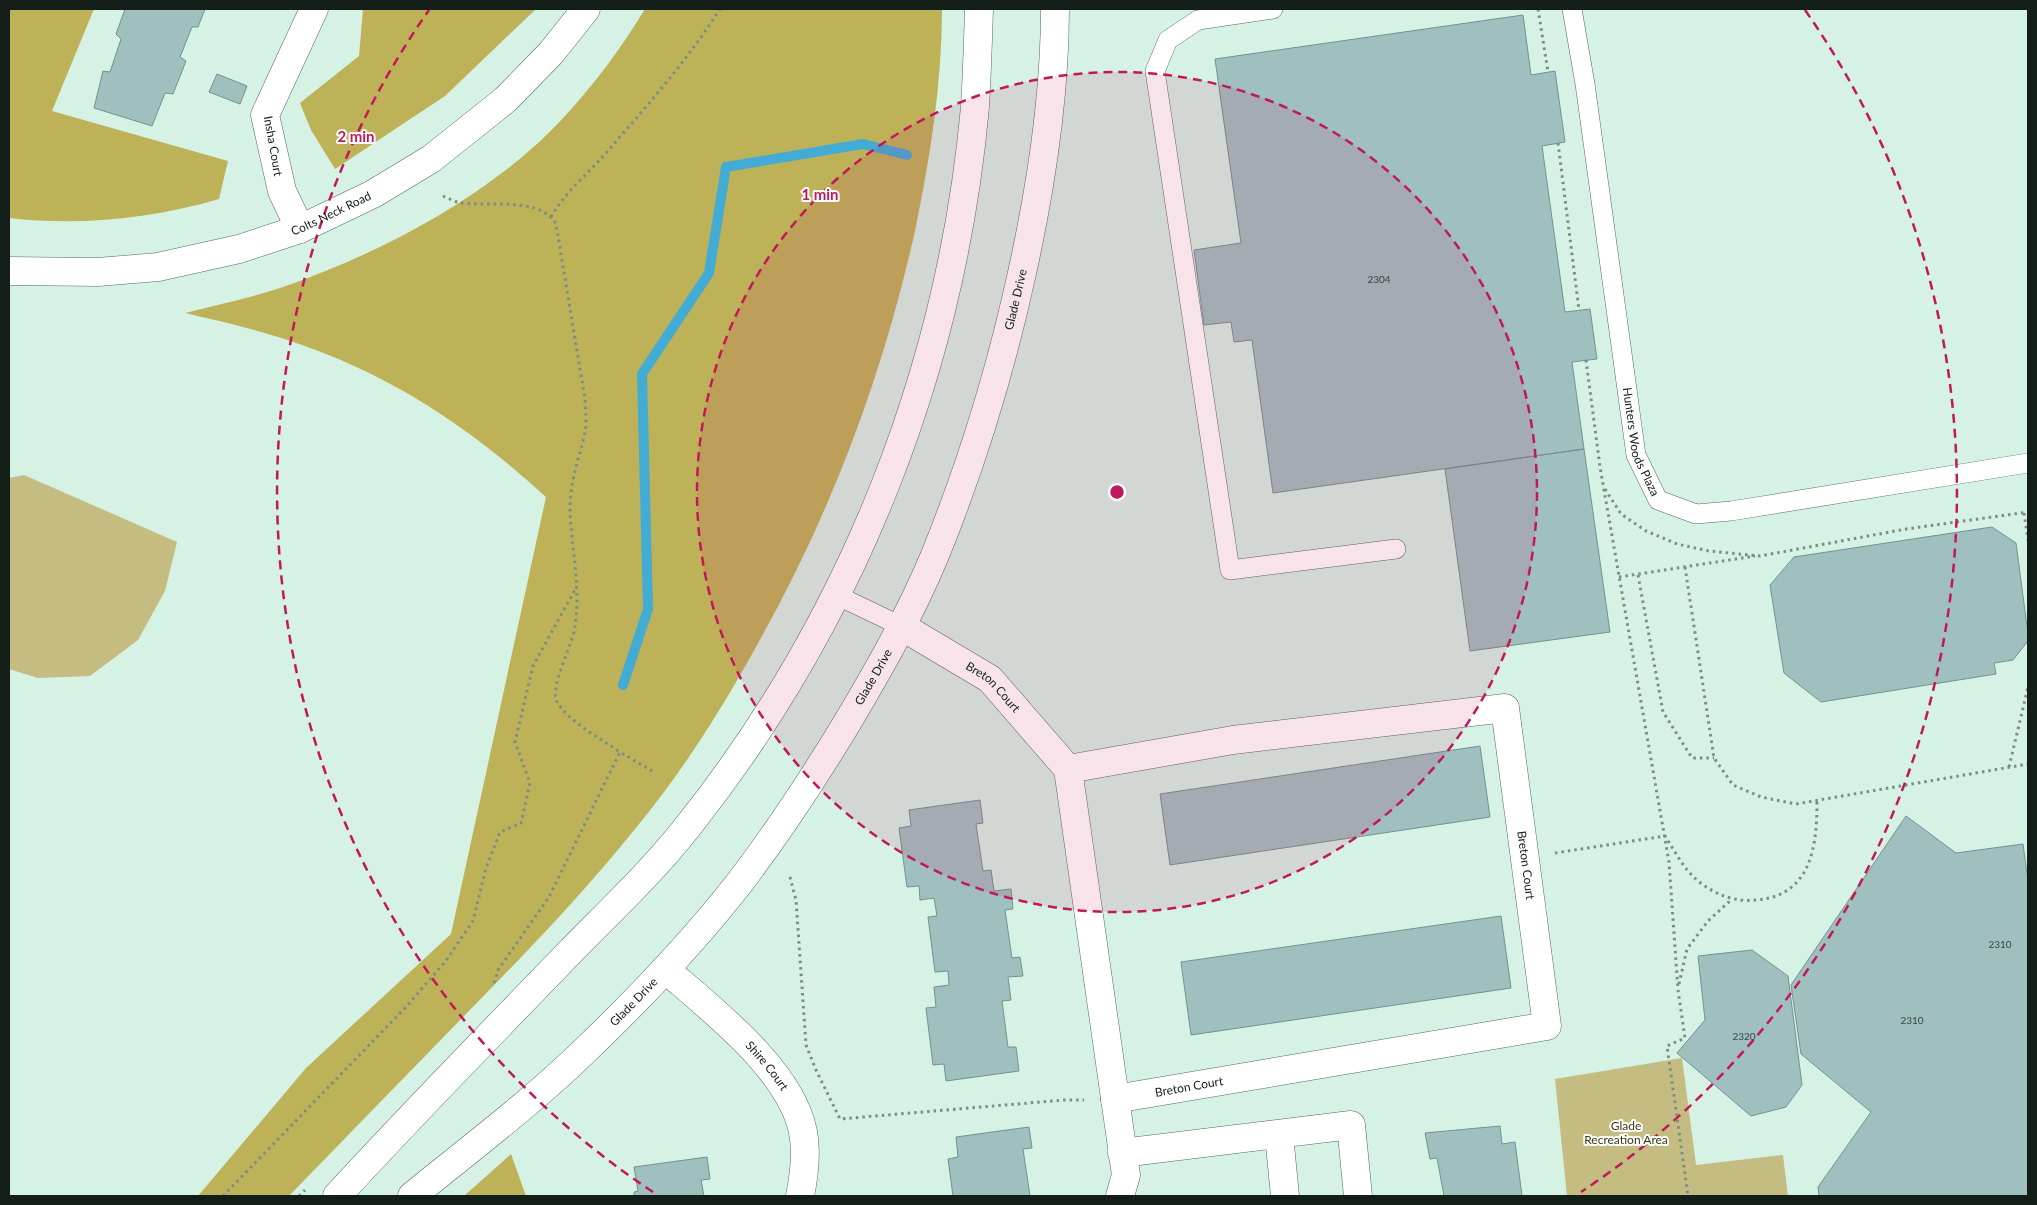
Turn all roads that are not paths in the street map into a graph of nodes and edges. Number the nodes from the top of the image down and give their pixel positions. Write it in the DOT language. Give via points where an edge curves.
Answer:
graph roads {
  1 [pos="314,9"];
  2 [pos="586,9"];
  3 [pos="979,9"];
  4 [pos="1055,9"];
  5 [pos="1273,9"];
  6 [pos="1572,9"];
  7 [pos="300,229"];
  8 [pos="9,271"];
  9 [pos="2028,463"];
  10 [pos="1396,549"];
  11 [pos="836,595"];
  12 [pos="901,626"];
  13 [pos="1068,769"];
  14 [pos="665,969"];
  15 [pos="1115,1099"];
  16 [pos="1279,1135"];
  17 [pos="1122,1153"];
  18 [pos="337,1196"];
  19 [pos="412,1196"];
  20 [pos="800,1196"];
  21 [pos="1120,1196"];
  22 [pos="1285,1196"];
  23 [pos="1358,1196"];
  1 -- 7 [label="street, Insha Court" via="265,115 282,192"];
  2 -- 7 [label="street, Colts Neck Road" via="551,53 506,100 431,159 373,194"];
  3 -- 11 [label="street" via="974,107 956,240 944,298 913,411 894,464 867,533"];
  4 -- 12 [label="street, Glade Drive" via="1051,97 1036,210 1015,308 968,466 934,556"];
  5 -- 10 [label="lane" via="1198,20 1168,40 1154,71 1230,570"];
  6 -- 9 [label="lane, Hunters Woods Plaza" via="1636,455 1658,500 1696,514 1731,511"];
  7 -- 8 [label="street, Colts Neck Road" via="239,249 158,268 98,272"];
  11 -- 12 [label="lane"];
  11 -- 18 [label="street" via="824,622 776,704 687,827 645,875"];
  12 -- 13 [label="street, Breton Court" via="990,679"];
  12 -- 14 [label="street, Glade Drive" via="870,686 783,823 736,887"];
  13 -- 15 [label="street"];
  13 -- 15 [label="street, Breton Court" via="1233,740 1505,708 1547,1026"];
  14 -- 19 [label="street, Glade Drive" via="573,1062"];
  14 -- 20 [label="street, Shire Court" via="733,1029 765,1062 789,1095 803,1133"];
  15 -- 17 [label="street"];
  16 -- 17 [label="street"];
  16 -- 22 [label="street"];
  16 -- 23 [label="street" via="1351,1125"];
  17 -- 21 [label="street" via="1126,1175"];
}
